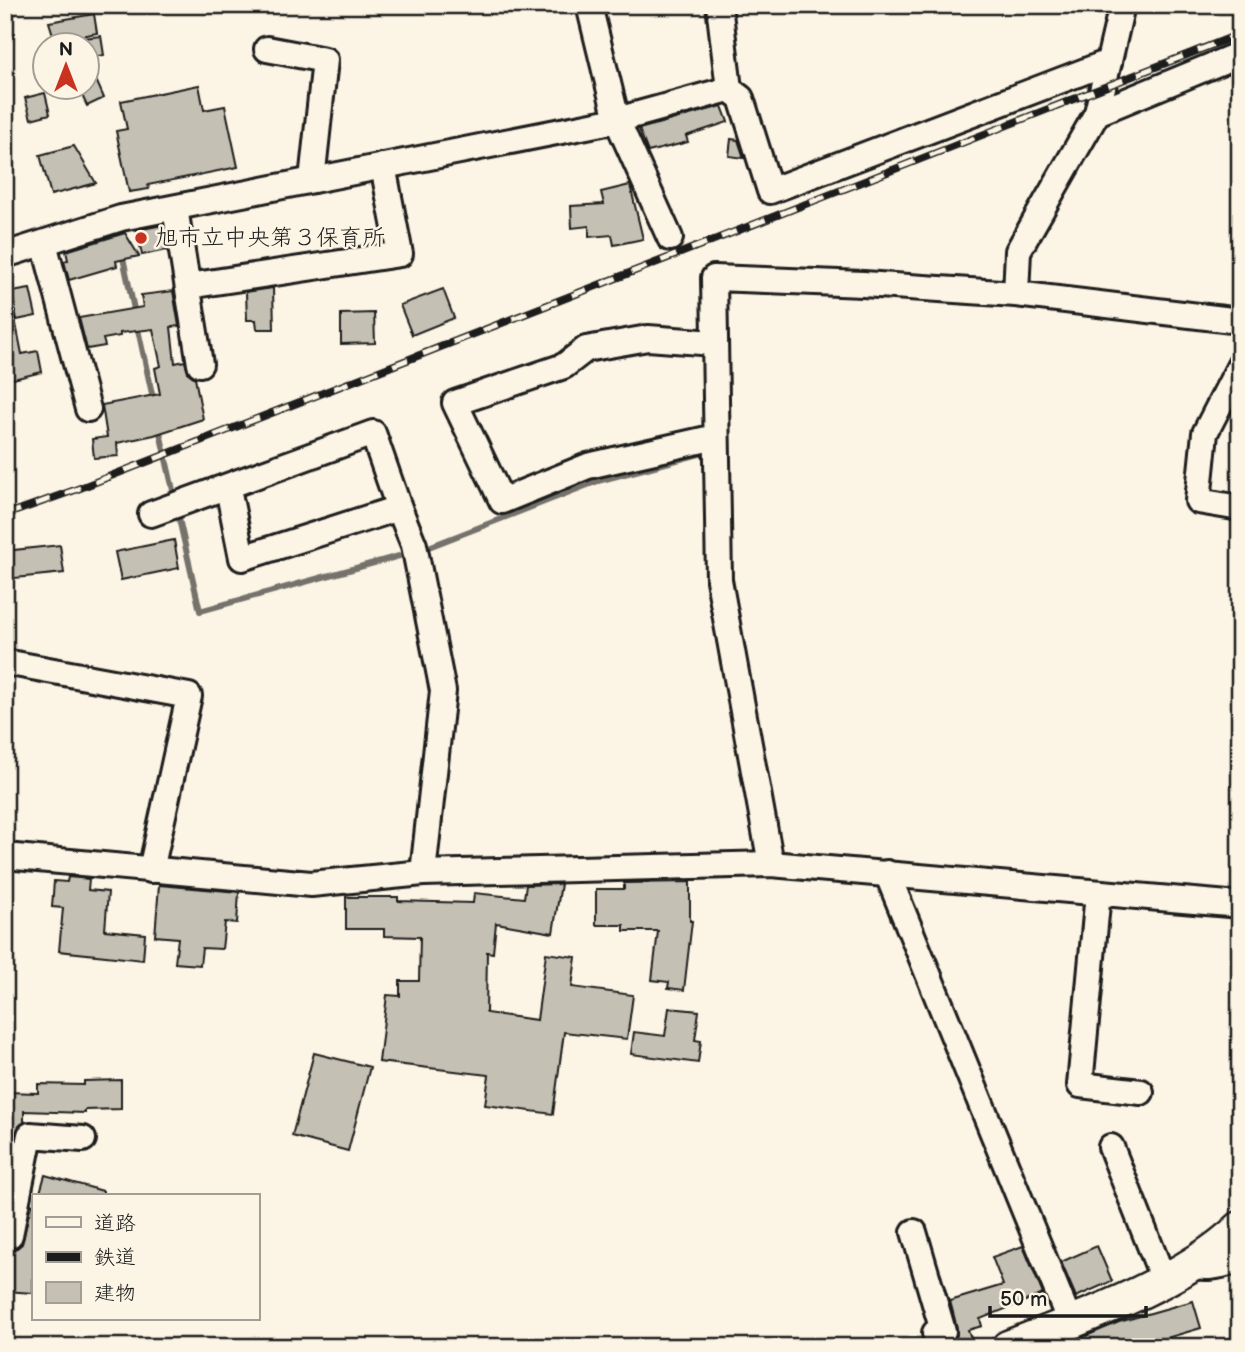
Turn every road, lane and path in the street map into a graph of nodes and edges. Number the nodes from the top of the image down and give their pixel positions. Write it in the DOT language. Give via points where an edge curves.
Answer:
graph roads {
  1 [pos="589,5"];
  2 [pos="719,5"];
  3 [pos="1122,5"];
  4 [pos="267,49"];
  5 [pos="1240,54"];
  6 [pos="1108,62"];
  7 [pos="729,89"];
  8 [pos="1097,113"];
  9 [pos="617,120"];
  10 [pos="383,166"];
  11 [pos="312,180"];
  12 [pos="175,208"];
  13 [pos="670,237"];
  14 [pos="44,243"];
  15 [pos="5,255"];
  16 [pos="188,286"];
  17 [pos="1016,294"];
  18 [pos="1240,321"];
  19 [pos="714,343"];
  20 [pos="201,364"];
  21 [pos="1240,365"];
  22 [pos="88,409"];
  23 [pos="716,437"];
  24 [pos="228,488"];
  25 [pos="399,508"];
  26 [pos="1240,508"];
  27 [pos="151,514"];
  28 [pos="5,663"];
  29 [pos="5,856"];
  30 [pos="771,864"];
  31 [pos="151,870"];
  32 [pos="423,873"];
  33 [pos="887,873"];
  34 [pos="1098,892"];
  35 [pos="1240,905"];
  36 [pos="1141,1092"];
  37 [pos="83,1139"];
  38 [pos="1111,1147"];
  39 [pos="1240,1228"];
  40 [pos="914,1232"];
  41 [pos="5,1234"];
  42 [pos="1240,1260"];
  43 [pos="1177,1273"];
  44 [pos="1064,1336"];
  45 [pos="939,1347"];
  46 [pos="1008,1347"];
  1 -- 9 [label="street"];
  2 -- 7 [label="street"];
  3 -- 6 [label="street"];
  4 -- 11 [label="street" via="325,60"];
  5 -- 8 [label="street"];
  6 -- 7 [label="street" via="770,191 741,97"];
  6 -- 8 [label="street"];
  7 -- 9 [label="street"];
  8 -- 17 [label="street" via="1018,251"];
  9 -- 10 [label="street"];
  9 -- 13 [label="street"];
  10 -- 11 [label="street"];
  10 -- 16 [label="street" via="400,254"];
  11 -- 12 [label="street"];
  12 -- 14 [label="street" via="121,218"];
  12 -- 16 [label="street"];
  14 -- 15 [label="street"];
  14 -- 22 [label="street"];
  16 -- 20 [label="street"];
  17 -- 18 [label="street"];
  17 -- 19 [label="street" via="713,278"];
  19 -- 23 [label="street"];
  19 -- 23 [label="street" via="648,338 586,349 564,366 456,403 502,500 588,466"];
  21 -- 26 [label="street" via="1205,433 1198,501"];
  23 -- 30 [label="street" via="719,579"];
  24 -- 25 [label="street" via="373,433"];
  24 -- 25 [label="street" via="242,558"];
  24 -- 27 [label="street"];
  25 -- 32 [label="street" via="414,545 443,691"];
  28 -- 31 [label="street" via="189,696"];
  29 -- 31 [label="street"];
  30 -- 32 [label="street"];
  30 -- 33 [label="street"];
  31 -- 32 [label="street" via="311,884"];
  33 -- 34 [label="street"];
  33 -- 44 [label="street" via="1066,1310"];
  34 -- 35 [label="street"];
  34 -- 36 [label="street" via="1080,1085"];
  37 -- 41 [label="street" via="30,1135 10,1235"];
  38 -- 43 [label="street"];
  39 -- 43 [label="main road"];
  40 -- 45 [label="street" via="943,1331 935,1333"];
  42 -- 43 [label="street"];
  43 -- 44 [label="main road"];
  44 -- 46 [label="main road"];
}
